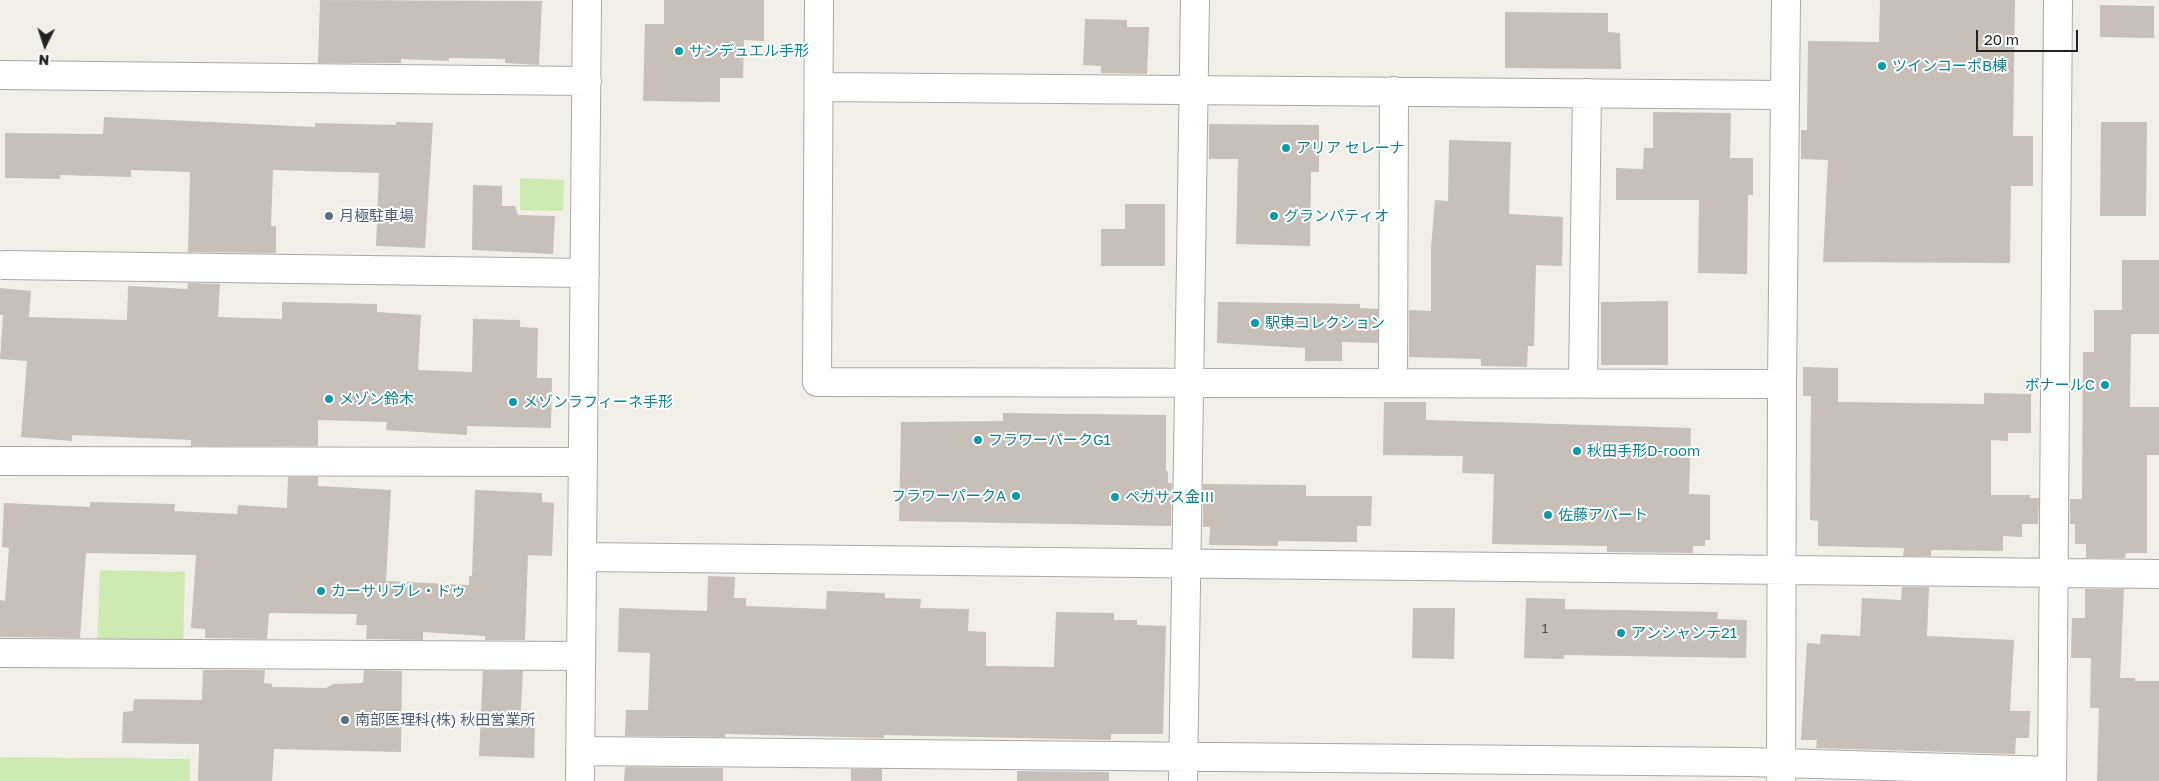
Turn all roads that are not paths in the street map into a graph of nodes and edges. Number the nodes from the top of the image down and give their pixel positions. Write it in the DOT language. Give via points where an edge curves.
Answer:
graph roads {
  1 [pos="587,0"];
  2 [pos="819,0"];
  3 [pos="1195,0"];
  4 [pos="1786,0"];
  5 [pos="2058,0"];
  6 [pos="0,75"];
  7 [pos="587,81"];
  8 [pos="819,87"];
  9 [pos="1194,90"];
  10 [pos="1394,92"];
  11 [pos="1587,93"];
  12 [pos="1784,95"];
  13 [pos="4,265"];
  14 [pos="586,273"];
  15 [pos="1189,383"];
  16 [pos="1393,383"];
  17 [pos="1583,383"];
  18 [pos="1782,384"];
  19 [pos="0,461"];
  20 [pos="583,462"];
  21 [pos="582,557"];
  22 [pos="1186,562"];
  23 [pos="1782,572"];
  24 [pos="2052,573"];
  25 [pos="2159,574"];
  26 [pos="0,653"];
  27 [pos="581,656"];
  28 [pos="580,751"];
  29 [pos="1184,769"];
  30 [pos="1384,769"];
  31 [pos="1782,772"];
  32 [pos="2052,776"];
  33 [pos="580,781"];
  1 -- 7 [label="street"];
  2 -- 8 [label="street"];
  3 -- 9 [label="street"];
  4 -- 12 [label="street"];
  5 -- 24 [label="street"];
  6 -- 7 [label="street"];
  7 -- 14 [label="street"];
  8 -- 9 [label="street"];
  8 -- 15 [label="street" via="817,382"];
  9 -- 10 [label="street"];
  9 -- 15 [label="street"];
  10 -- 11 [label="street"];
  10 -- 16 [label="street"];
  11 -- 12 [label="street"];
  11 -- 17 [label="street"];
  12 -- 18 [label="street"];
  13 -- 14 [label="street"];
  14 -- 20 [label="street"];
  15 -- 16 [label="street"];
  15 -- 22 [label="street"];
  16 -- 17 [label="street"];
  17 -- 18 [label="street"];
  18 -- 23 [label="street"];
  19 -- 20 [label="street"];
  20 -- 21 [label="street"];
  21 -- 22 [label="street"];
  21 -- 27 [label="street"];
  22 -- 23 [label="street"];
  22 -- 29 [label="street"];
  23 -- 24 [label="street"];
  23 -- 31 [label="street"];
  24 -- 25 [label="street"];
  24 -- 32 [label="street"];
  26 -- 27 [label="street"];
  27 -- 28 [label="street"];
  28 -- 29 [label="street"];
  28 -- 33 [label="street"];
  29 -- 30 [label="street"];
  30 -- 31 [label="street"];
  31 -- 32 [label="street" via="1814,766"];
}
